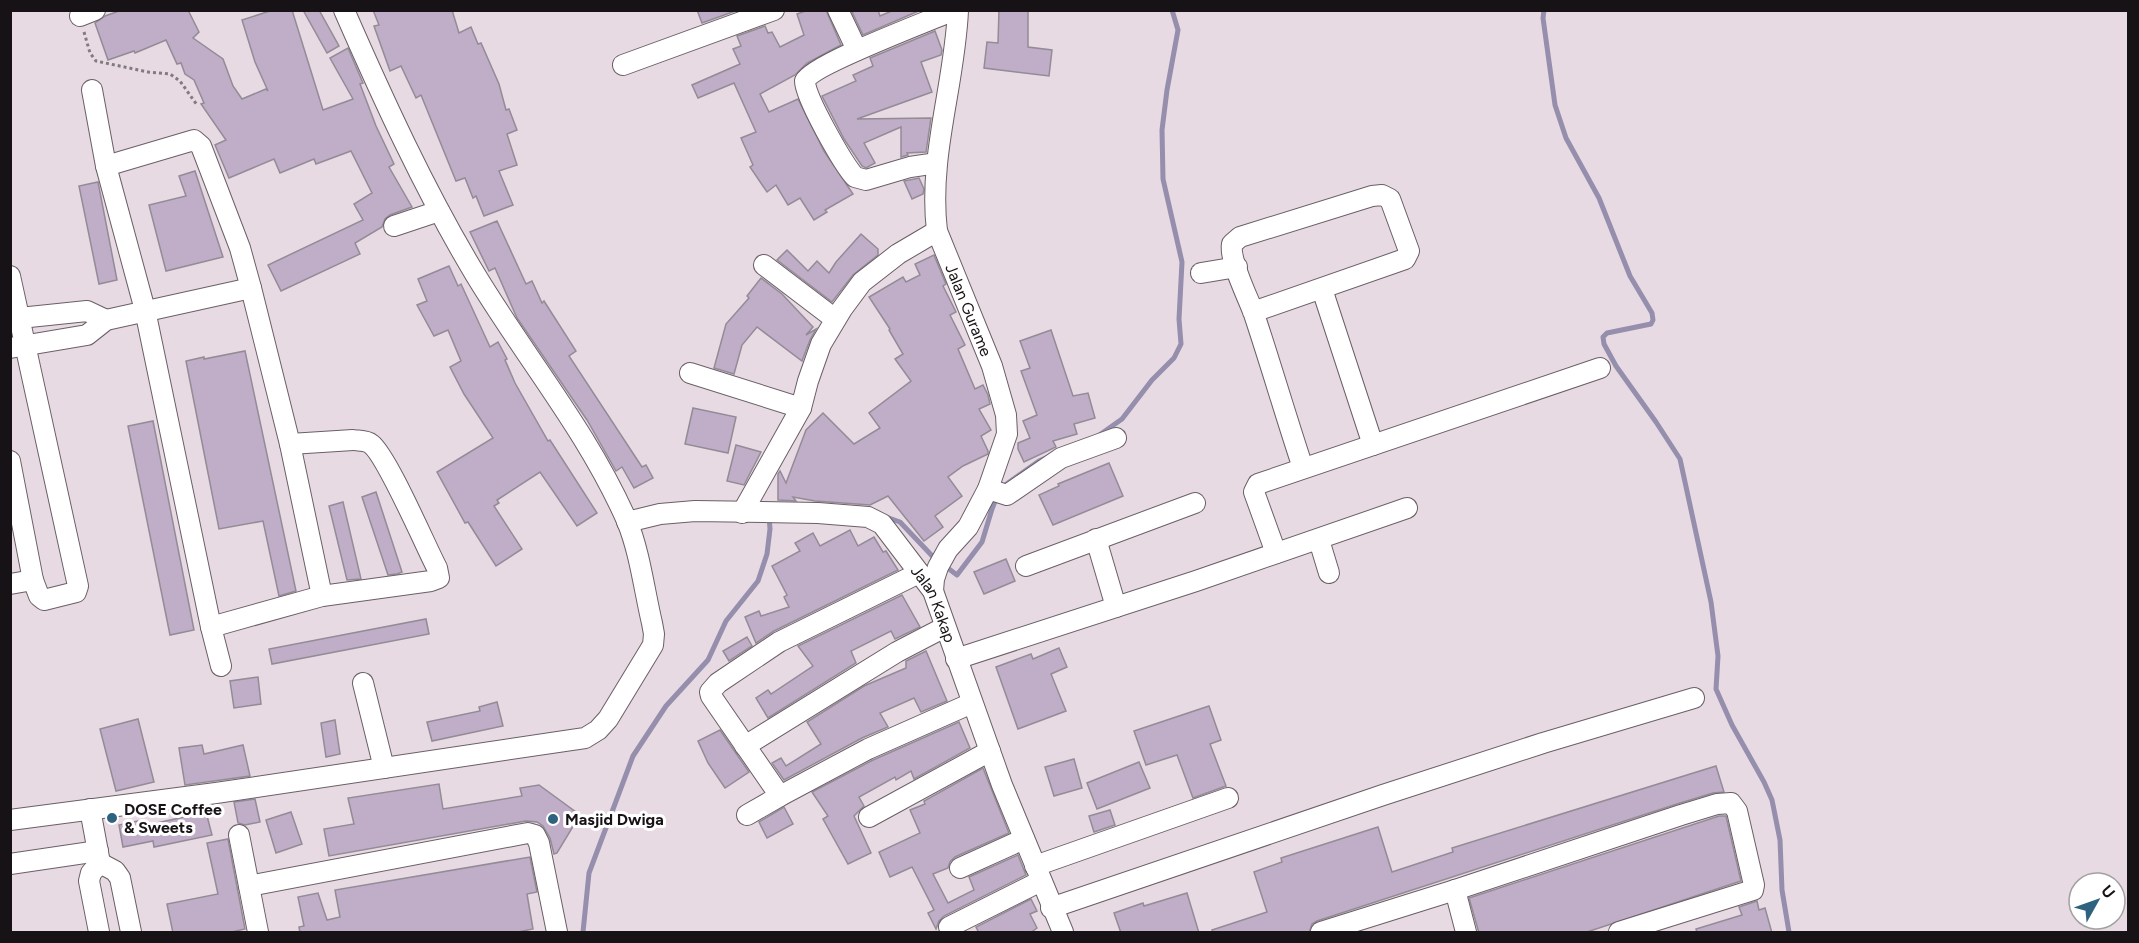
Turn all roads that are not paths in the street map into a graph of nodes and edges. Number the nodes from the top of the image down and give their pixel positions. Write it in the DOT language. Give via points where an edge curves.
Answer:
graph roads {
  1 [pos="344,10"];
  2 [pos="774,10"];
  3 [pos="838,10"];
  4 [pos="956,10"];
  5 [pos="857,50"];
  6 [pos="623,65"];
  7 [pos="92,90"];
  8 [pos="937,163"];
  9 [pos="106,166"];
  10 [pos="439,211"];
  11 [pos="394,226"];
  12 [pos="937,231"];
  13 [pos="764,265"];
  14 [pos="1237,267"];
  15 [pos="1202,273"];
  16 [pos="10,276"];
  17 [pos="251,288"];
  18 [pos="1322,289"];
  19 [pos="145,310"];
  20 [pos="1253,312"];
  21 [pos="15,318"];
  22 [pos="835,319"];
  23 [pos="106,320"];
  24 [pos="17,347"];
  25 [pos="1600,368"];
  26 [pos="690,373"];
  27 [pos="801,408"];
  28 [pos="1116,438"];
  29 [pos="290,444"];
  30 [pos="1373,445"];
  31 [pos="10,461"];
  32 [pos="1303,468"];
  33 [pos="996,492"];
  34 [pos="1195,503"];
  35 [pos="1407,508"];
  36 [pos="761,514"];
  37 [pos="627,522"];
  38 [pos="1096,538"];
  39 [pos="1319,540"];
  40 [pos="1276,553"];
  41 [pos="20,556"];
  42 [pos="1026,566"];
  43 [pos="919,573"];
  44 [pos="1329,573"];
  45 [pos="33,580"];
  46 [pos="10,584"];
  47 [pos="933,591"];
  48 [pos="322,596"];
  49 [pos="1116,607"];
  50 [pos="210,627"];
  51 [pos="945,627"];
  52 [pos="956,659"];
  53 [pos="220,666"];
  54 [pos="363,683"];
  55 [pos="1694,698"];
  56 [pos="972,703"];
  57 [pos="745,746"];
  58 [pos="990,751"];
  59 [pos="384,768"];
  60 [pos="780,796"];
  61 [pos="1228,798"];
  62 [pos="90,809"];
  63 [pos="747,815"];
  64 [pos="869,817"];
  65 [pos="10,820"];
  66 [pos="239,835"];
  67 [pos="1024,839"];
  68 [pos="99,857"];
  69 [pos="10,864"];
  70 [pos="960,868"];
  71 [pos="1038,873"];
  72 [pos="249,886"];
  73 [pos="1455,890"];
  74 [pos="1051,908"];
  75 [pos="949,927"];
  76 [pos="125,932"];
  77 [pos="99,933"];
  78 [pos="258,933"];
  79 [pos="557,933"];
  80 [pos="1063,933"];
  81 [pos="1321,933"];
  82 [pos="1466,933"];
  83 [pos="1619,933"];
  1 -- 10 [label="street"];
  2 -- 6 [label="street"];
  3 -- 5 [label="street"];
  4 -- 5 [label="street"];
  4 -- 8 [label="street, Jalan Gurame" via="956,41"];
  5 -- 8 [label="street" via="810,74 805,81 814,107 852,174 867,180"];
  7 -- 9 [label="street"];
  8 -- 12 [label="street, Jalan Gurame"];
  9 -- 17 [label="street" via="196,141 240,248"];
  9 -- 19 [label="street"];
  10 -- 11 [label="street"];
  10 -- 37 [label="street" via="497,310 592,456"];
  12 -- 22 [label="street" via="862,282"];
  12 -- 33 [label="street, Jalan Gurame" via="992,366 1006,415 1007,434"];
  13 -- 22 [label="street"];
  14 -- 15 [label="street"];
  14 -- 18 [label="street" via="1232,247 1240,237 1372,196 1388,197 1408,255"];
  14 -- 20 [label="street"];
  16 -- 21 [label="street"];
  17 -- 19 [label="street"];
  17 -- 29 [label="street"];
  18 -- 20 [label="street"];
  18 -- 30 [label="street"];
  19 -- 23 [label="street"];
  19 -- 50 [label="street"];
  20 -- 32 [label="street"];
  21 -- 23 [label="street" via="87,311"];
  21 -- 24 [label="street"];
  22 -- 27 [label="street" via="814,362"];
  23 -- 24 [label="street" via="87,335"];
  24 -- 45 [label="street" via="78,589 44,600"];
  25 -- 30 [label="street"];
  26 -- 27 [label="street"];
  27 -- 36 [label="street"];
  28 -- 33 [label="street" via="1061,458"];
  29 -- 48 [label="street"];
  29 -- 48 [label="street" via="372,444 386,464 439,578"];
  30 -- 32 [label="street"];
  31 -- 41 [label="street"];
  32 -- 40 [label="street" via="1258,484 1254,490"];
  33 -- 47 [label="street, Jalan Gurame" via="948,549 938,567"];
  34 -- 38 [label="street"];
  35 -- 39 [label="street"];
  36 -- 37 [label="street, Jalan Kakap" via="676,512"];
  36 -- 43 [label="street, Jalan Kakap" via="868,517 890,532"];
  37 -- 59 [label="street" via="654,640 598,730 572,741"];
  38 -- 42 [label="street"];
  38 -- 49 [label="street"];
  39 -- 40 [label="street"];
  39 -- 44 [label="street"];
  40 -- 49 [label="street"];
  41 -- 45 [label="street"];
  43 -- 47 [label="street, Jalan Kakap"];
  43 -- 57 [label="street" via="779,642 718,683 711,696"];
  45 -- 46 [label="street"];
  47 -- 51 [label="street, Jalan Kakap"];
  48 -- 50 [label="street"];
  49 -- 52 [label="street"];
  50 -- 53 [label="street"];
  51 -- 52 [label="street, Jalan Kakap"];
  51 -- 57 [label="street" via="897,652"];
  52 -- 56 [label="street, Jalan Kakap"];
  54 -- 59 [label="street"];
  55 -- 74 [label="street" via="1404,788"];
  56 -- 58 [label="street, Jalan Kakap"];
  56 -- 60 [label="street" via="868,749"];
  57 -- 60 [label="street"];
  58 -- 64 [label="street"];
  58 -- 67 [label="street, Jalan Kakap"];
  59 -- 62 [label="street"];
  60 -- 63 [label="street"];
  61 -- 71 [label="street"];
  62 -- 65 [label="street"];
  62 -- 68 [label="street"];
  66 -- 72 [label="street"];
  67 -- 70 [label="street"];
  67 -- 71 [label="street, Jalan Kakap"];
  68 -- 69 [label="street"];
  68 -- 76 [label="street" via="120,878"];
  68 -- 77 [label="street" via="89,881"];
  71 -- 74 [label="street, Jalan Kakap"];
  71 -- 75 [label="street"];
  72 -- 78 [label="street"];
  72 -- 79 [label="street" via="528,833 535,835 539,843"];
  73 -- 81 [label="street"];
  73 -- 82 [label="street"];
  73 -- 83 [label="street" via="1699,809 1731,803 1737,811 1753,890"];
  74 -- 80 [label="street, Jalan Kakap"];
}
